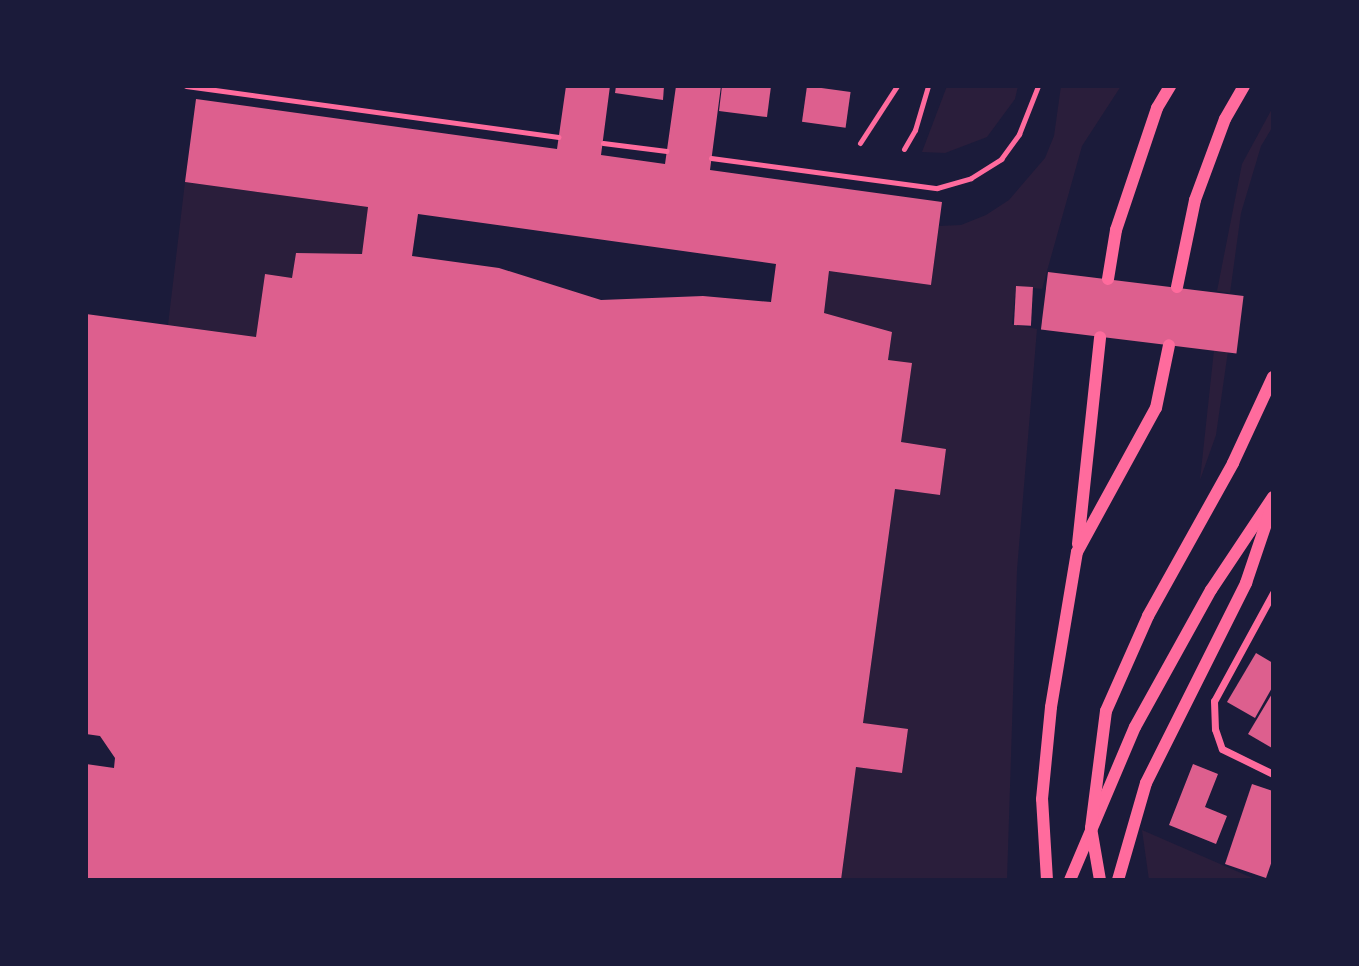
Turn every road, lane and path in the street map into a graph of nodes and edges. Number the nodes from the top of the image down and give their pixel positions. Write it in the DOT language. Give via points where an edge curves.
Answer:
graph roads {
  1 [pos="186,86"];
  2 [pos="897,86"];
  3 [pos="928,86"];
  4 [pos="1038,86"];
  5 [pos="1170,86"];
  6 [pos="1244,86"];
  7 [pos="559,137"];
  8 [pos="603,143"];
  9 [pos="860,143"];
  10 [pos="904,149"];
  11 [pos="667,151"];
  12 [pos="711,158"];
  13 [pos="1108,279"];
  14 [pos="1177,287"];
  15 [pos="1100,337"];
  16 [pos="1169,345"];
  17 [pos="1273,377"];
  18 [pos="1273,499"];
  19 [pos="1077,552"];
  20 [pos="1273,593"];
  21 [pos="1273,775"];
  22 [pos="1091,828"];
  23 [pos="1047,880"];
  24 [pos="1070,880"];
  25 [pos="1100,880"];
  26 [pos="1118,880"];
  1 -- 7 [label="lane"];
  2 -- 9 [label="lane"];
  3 -- 10 [label="lane"];
  4 -- 12 [label="lane" via="1019,134 1000,159 971,177 937,188"];
  5 -- 13 [label="street" via="1157,108 1115,230"];
  6 -- 14 [label="street" via="1225,119 1195,200"];
  8 -- 11 [label="lane"];
  15 -- 19 [label="street"];
  16 -- 19 [label="street" via="1156,408"];
  17 -- 22 [label="street" via="1233,463 1147,616 1116,686 1096,765"];
  18 -- 22 [label="street" via="1179,646 1116,765"];
  18 -- 26 [label="street" via="1246,583 1146,783"];
  19 -- 23 [label="street" via="1051,707 1042,799"];
  20 -- 21 [label="street" via="1214,701 1214,729 1222,749"];
  22 -- 24 [label="street"];
  22 -- 25 [label="street"];
}
